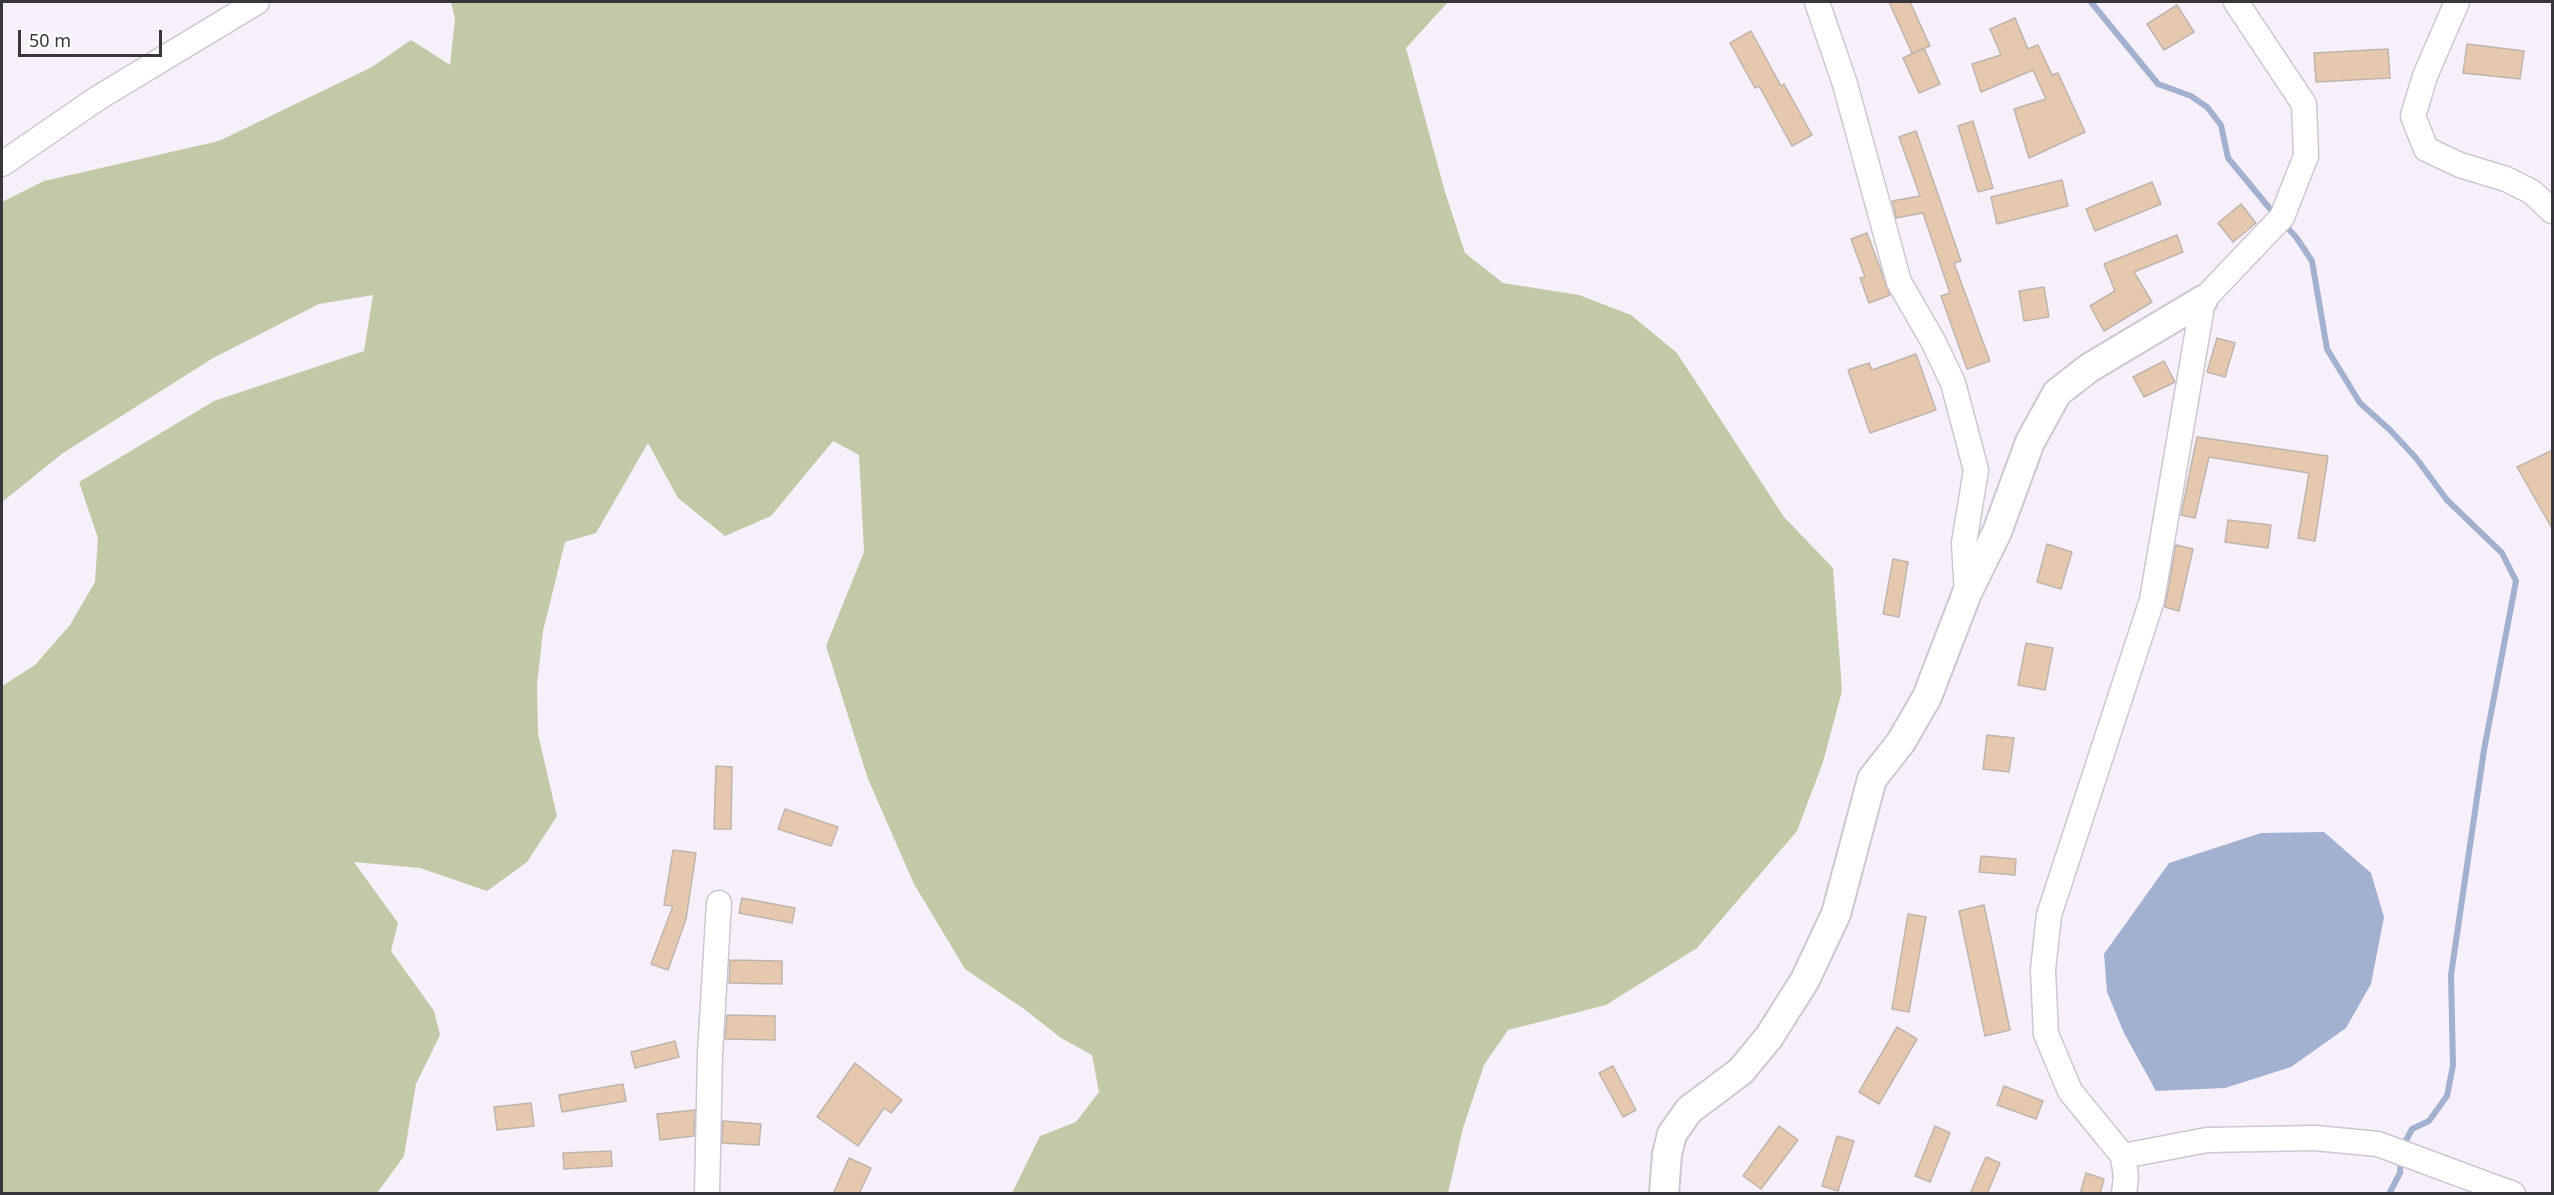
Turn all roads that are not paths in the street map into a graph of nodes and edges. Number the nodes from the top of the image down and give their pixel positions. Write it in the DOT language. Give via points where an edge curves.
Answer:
graph roads {
  1 [pos="257,2"];
  2 [pos="1817,2"];
  3 [pos="2236,2"];
  4 [pos="2457,2"];
  5 [pos="2,164"];
  6 [pos="2553,211"];
  7 [pos="2203,300"];
  8 [pos="1967,593"];
  9 [pos="719,903"];
  10 [pos="2123,1156"];
  11 [pos="2456,1182"];
  12 [pos="707,1194"];
  13 [pos="1664,1194"];
  14 [pos="2124,1194"];
  15 [pos="2513,1194"];
  1 -- 5 [label="street" via="98,98"];
  2 -- 8 [label="street" via="1845,84 1899,282 1953,383 1976,470 1964,543"];
  3 -- 7 [label="street" via="2304,104 2306,156 2282,218"];
  4 -- 6 [label="street" via="2425,76 2413,116 2426,149 2460,165 2506,179 2532,192"];
  7 -- 8 [label="street" via="2089,368 2056,393 2030,442 1997,532"];
  7 -- 10 [label="street" via="2152,600 2049,915 2043,970 2046,1034 2070,1091"];
  8 -- 13 [label="street" via="1927,697 1901,742 1872,779 1836,914 1805,980 1769,1037 1741,1071 1689,1110 1672,1134"];
  9 -- 12 [label="street"];
  10 -- 11 [label="street" via="2207,1140 2315,1138 2378,1144"];
  10 -- 14 [label="street"];
  11 -- 15 [label="street"];
}
